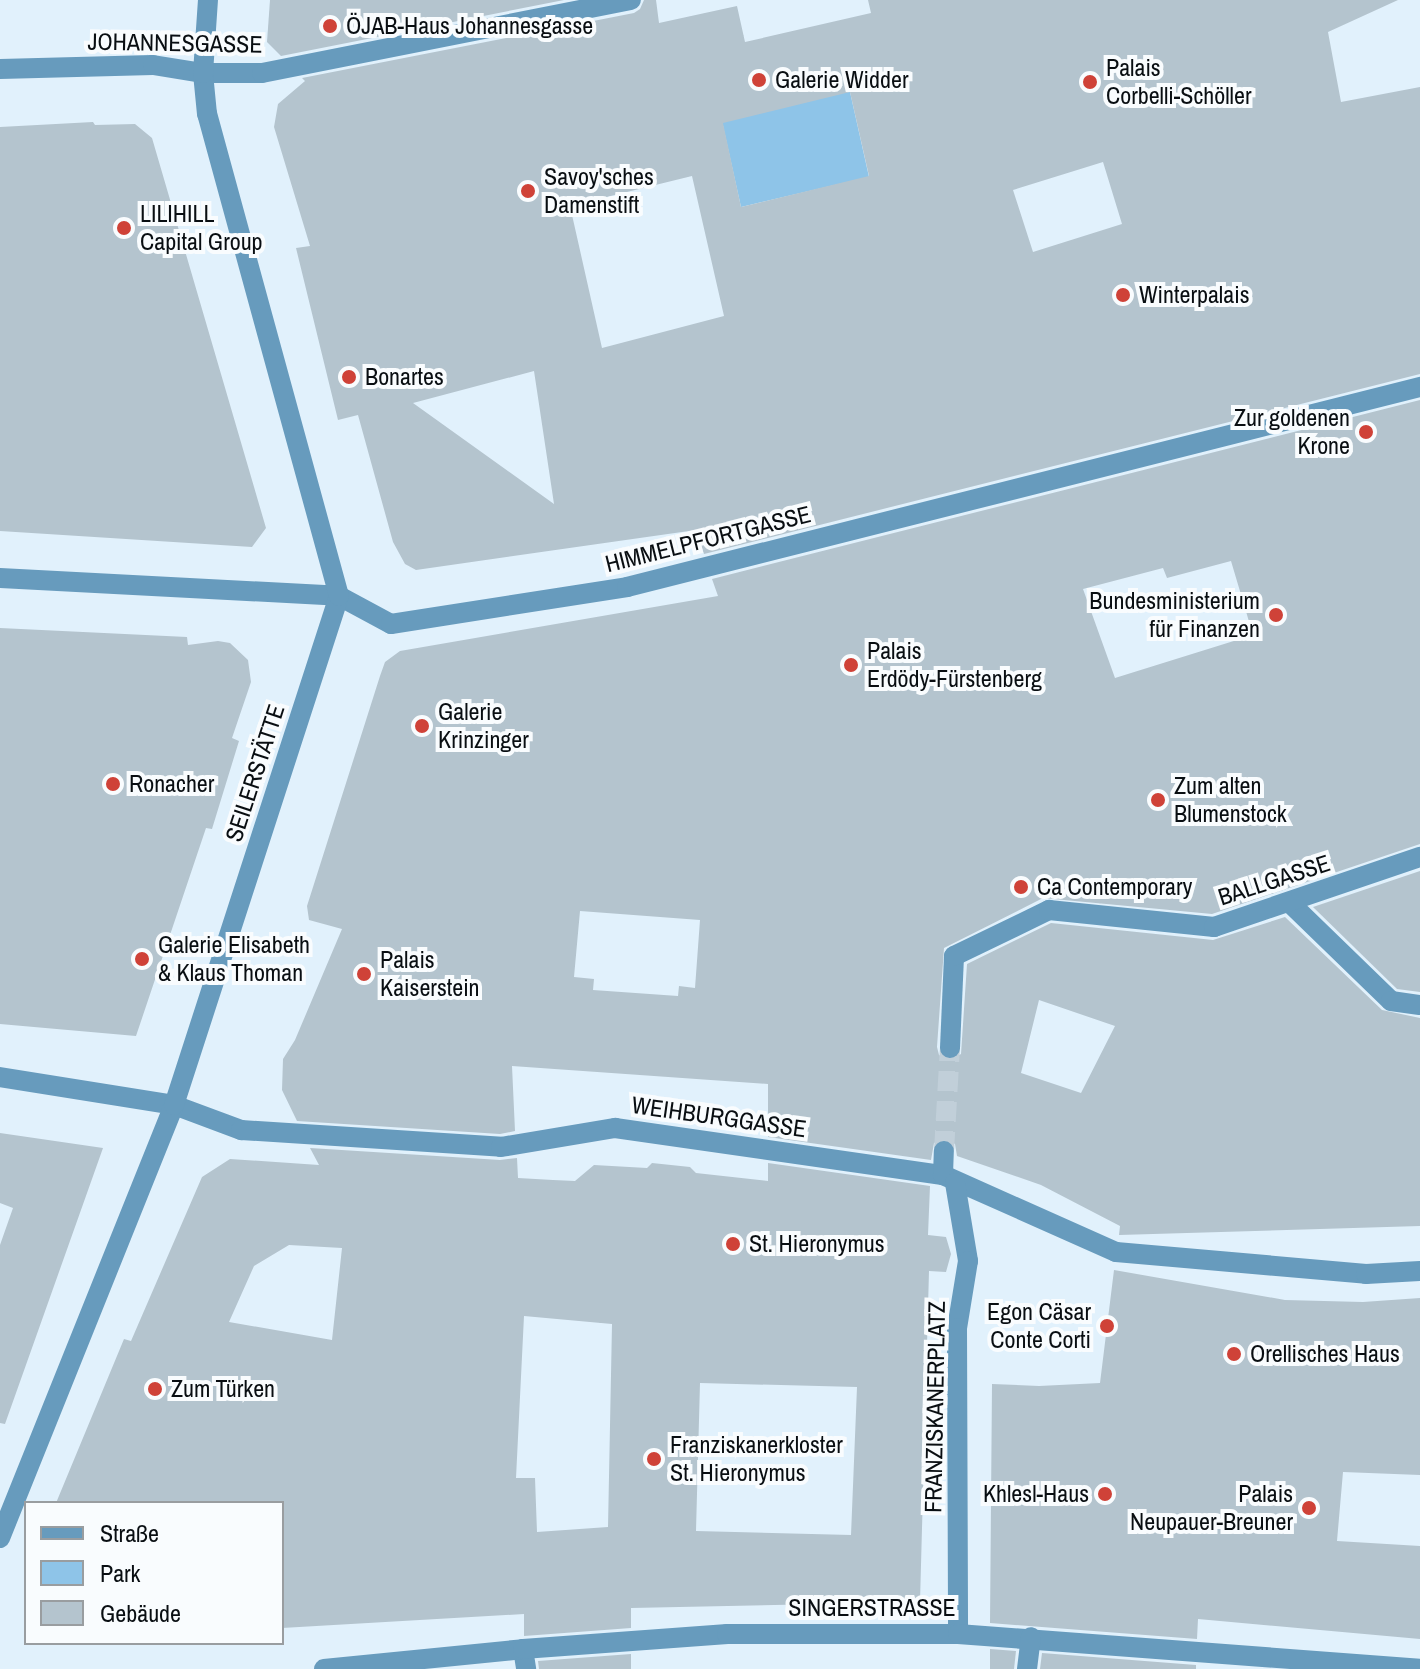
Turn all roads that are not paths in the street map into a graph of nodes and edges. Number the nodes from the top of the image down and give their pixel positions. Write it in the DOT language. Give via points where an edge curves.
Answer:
graph roads {
  1 [pos="208,0"];
  2 [pos="631,0"];
  3 [pos="0,69"];
  4 [pos="203,73"];
  5 [pos="1420,387"];
  6 [pos="0,578"];
  7 [pos="339,596"];
  8 [pos="1420,857"];
  9 [pos="1291,904"];
  10 [pos="1420,1005"];
  11 [pos="950,1048"];
  12 [pos="0,1077"];
  13 [pos="174,1105"];
  14 [pos="944,1151"];
  15 [pos="949,1179"];
  16 [pos="1420,1271"];
  17 [pos="0,1538"];
  18 [pos="958,1634"];
  19 [pos="1031,1637"];
  20 [pos="524,1659"];
  21 [pos="324,1669"];
  22 [pos="1027,1669"];
  23 [pos="1420,1669"];
  1 -- 4 [label="street"];
  2 -- 4 [label="street, JOHANNESGASSE" via="262,73"];
  3 -- 4 [label="street, JOHANNESGASSE" via="153,65"];
  4 -- 7 [label="street" via="207,114"];
  5 -- 7 [label="street, HIMMELPFORTGASSE" via="627,587 391,624"];
  6 -- 7 [label="street, HIMMELPFORTGASSE"];
  7 -- 13 [label="street, SEILERSTÄTTE"];
  8 -- 9 [label="street, BALLGASSE"];
  9 -- 10 [label="street" via="1391,1001"];
  9 -- 11 [label="street, BALLGASSE" via="1214,927 1049,910 954,956"];
  12 -- 13 [label="street, WEIHBURGGASSE"];
  13 -- 15 [label="street, WEIHBURGGASSE" via="241,1130 501,1147 615,1128"];
  13 -- 17 [label="street, SEILERSTÄTTE"];
  14 -- 15 [label="street"];
  15 -- 16 [label="street, WEIHBURGGASSE" via="1116,1252 1366,1274"];
  15 -- 18 [label="street, FRANZISKANERPLATZ" via="968,1261 957,1328"];
  18 -- 19 [label="street, SINGERSTRASSE"];
  18 -- 20 [label="street, SINGERSTRASSE" via="727,1634"];
  19 -- 22 [label="street"];
  19 -- 23 [label="street, SINGERSTRASSE"];
  20 -- 21 [label="street, SINGERSTRASSE"];
}
